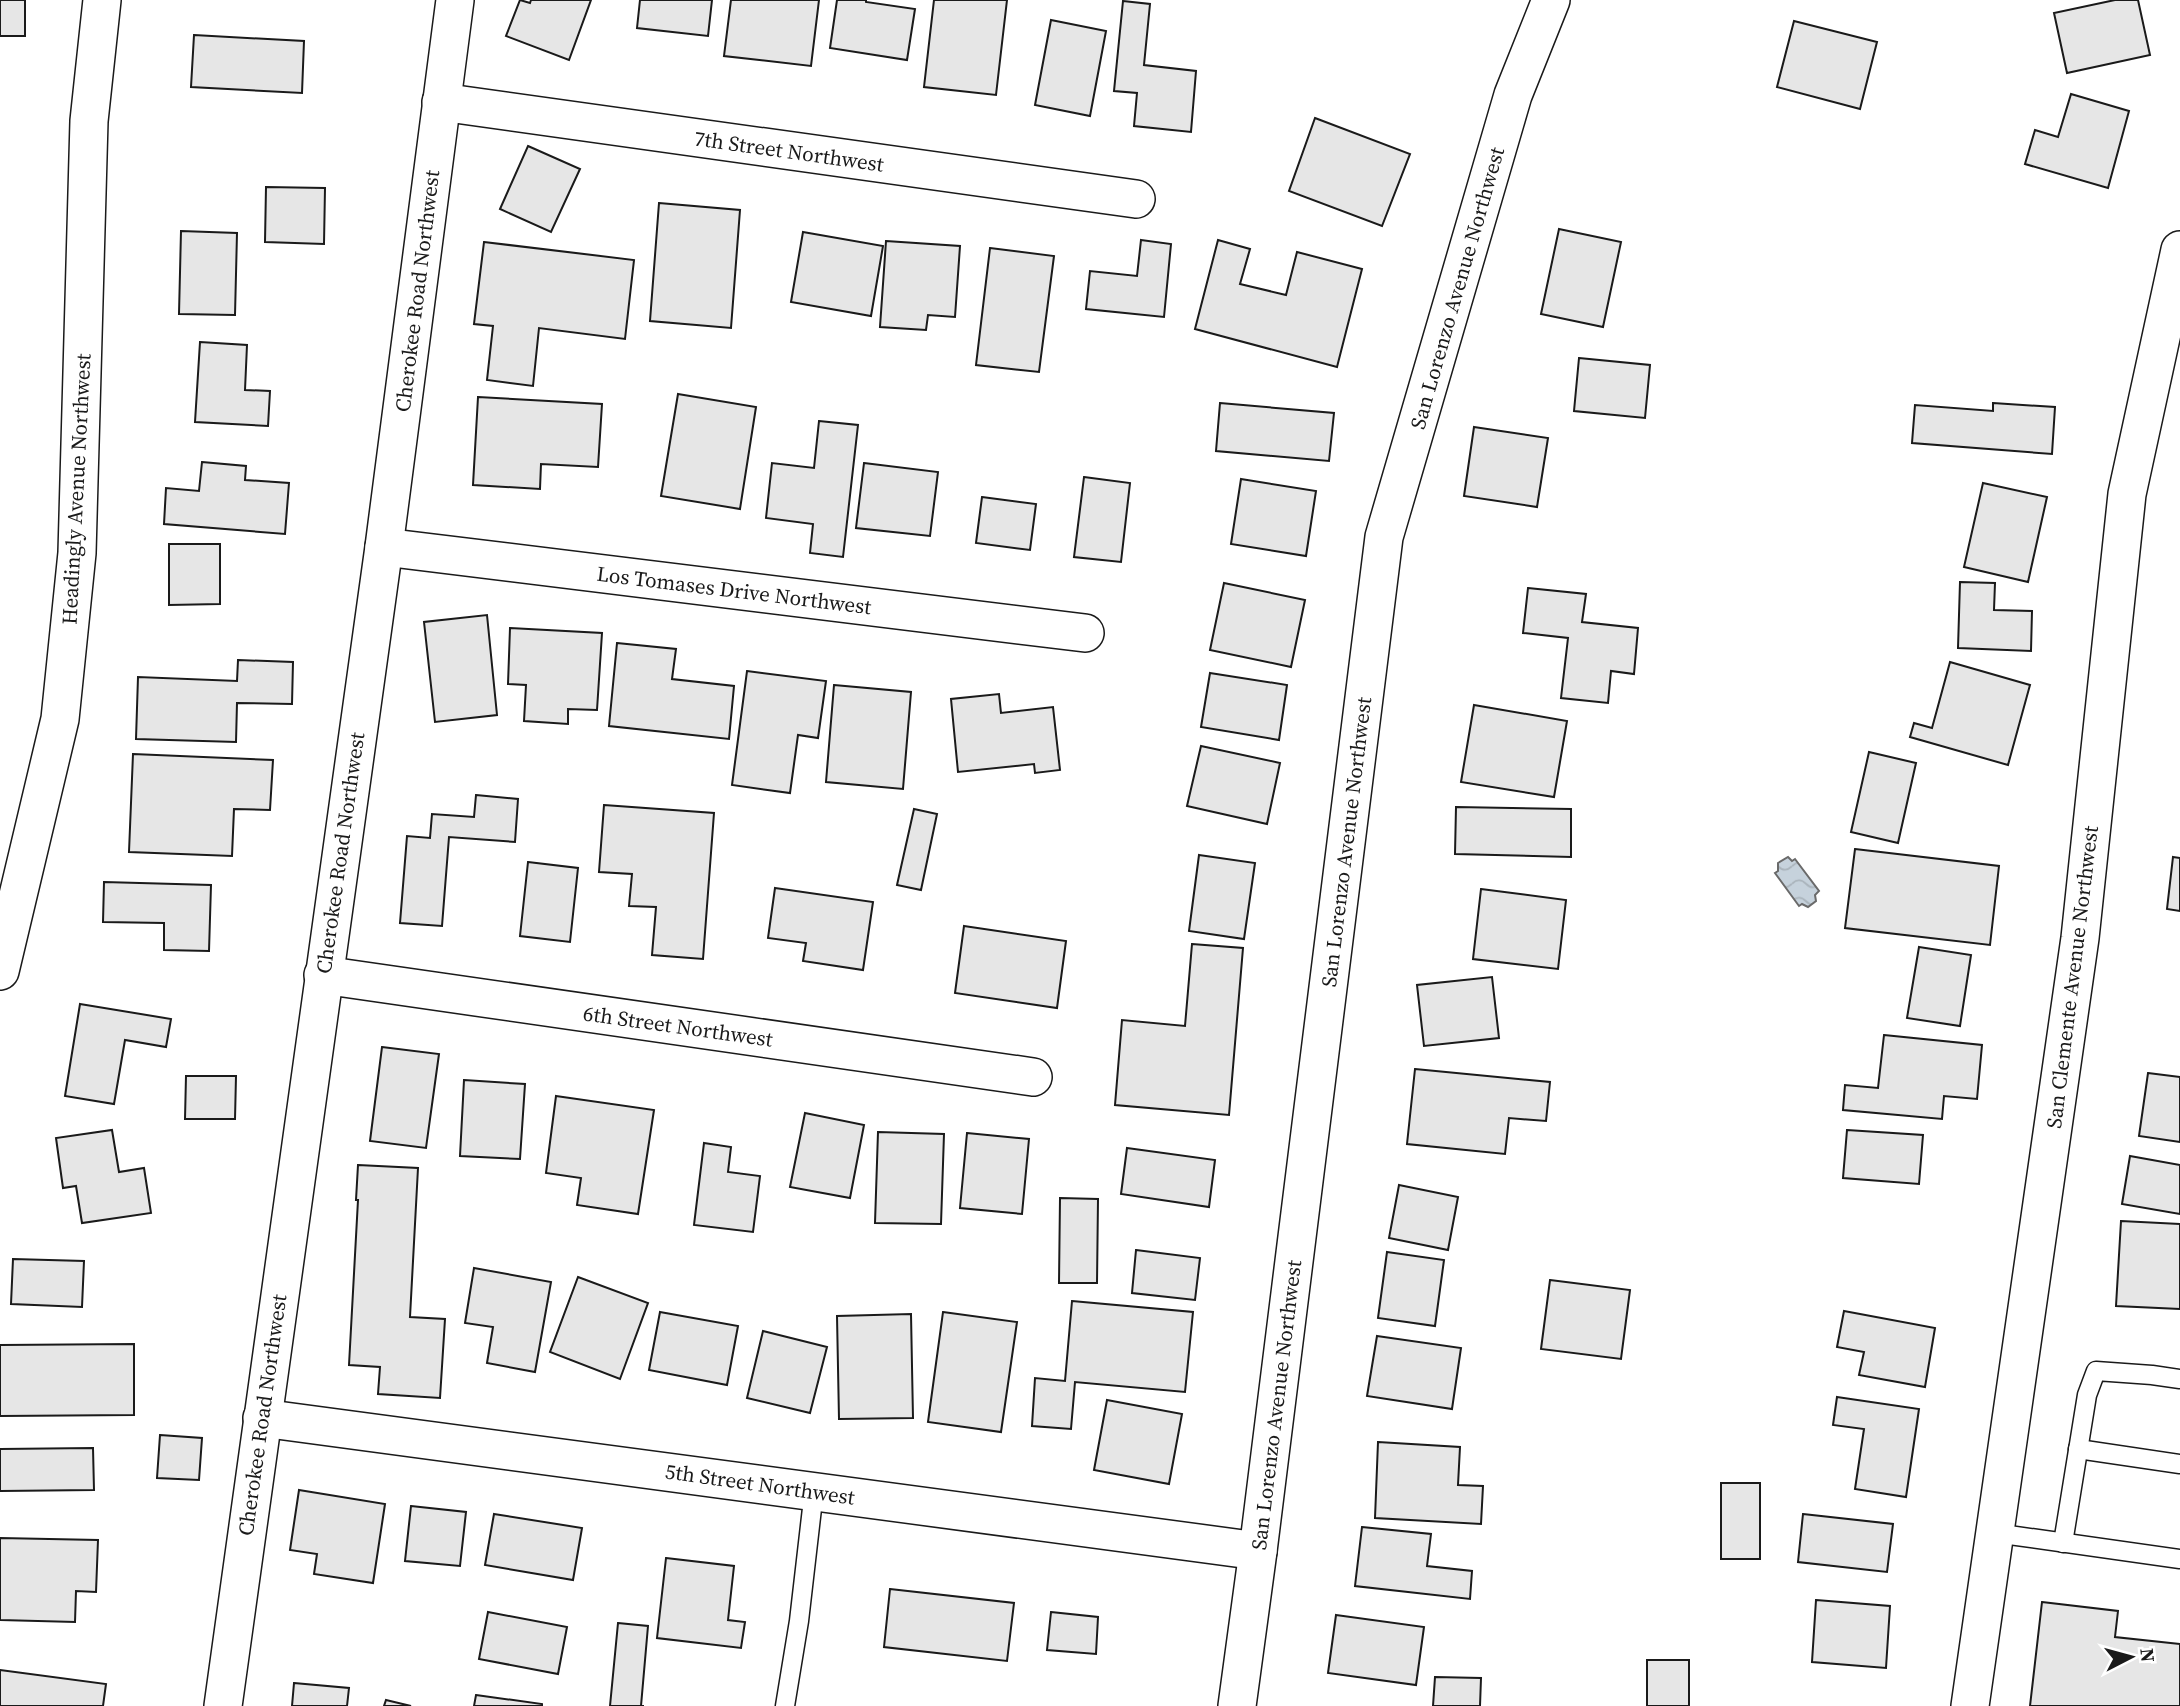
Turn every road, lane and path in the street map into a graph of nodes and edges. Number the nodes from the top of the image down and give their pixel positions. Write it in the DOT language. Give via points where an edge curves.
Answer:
graph roads {
  1 [pos="102,0"];
  2 [pos="455,0"];
  3 [pos="1551,0"];
  4 [pos="441,102"];
  5 [pos="1136,199"];
  6 [pos="2180,250"];
  7 [pos="384,547"];
  8 [pos="1085,633"];
  9 [pos="0,971"];
  10 [pos="323,975"];
  11 [pos="1033,1077"];
  12 [pos="2180,1379"];
  13 [pos="262,1418"];
  14 [pos="2078,1449"];
  15 [pos="2180,1464"];
  16 [pos="814,1491"];
  17 [pos="1995,1533"];
  18 [pos="2063,1543"];
  19 [pos="1258,1551"];
  20 [pos="2180,1559"];
  21 [pos="223,1706"];
  22 [pos="785,1706"];
  23 [pos="1237,1706"];
  24 [pos="1970,1706"];
  1 -- 9 [label="street, Headingly Avenue Northwest" via="89,121 78,553 65,677 60,719"];
  2 -- 4 [label="street, Cherokee Road Northwest"];
  3 -- 19 [label="street, San Lorenzo Avenue Northwest" via="1514,95 1384,537"];
  4 -- 5 [label="street, 7th Street Northwest"];
  4 -- 7 [label="street, Cherokee Road Northwest"];
  6 -- 17 [label="street, San Clemente Avenue Northwest" via="2127,494 2080,938"];
  7 -- 8 [label="street, Los Tomases Drive Northwest"];
  7 -- 10 [label="street, Cherokee Road Northwest"];
  10 -- 11 [label="street, 6th Street Northwest"];
  10 -- 13 [label="street, Cherokee Road Northwest"];
  12 -- 14 [label="lane" via="2096,1371"];
  13 -- 16 [label="street, 5th Street Northwest"];
  13 -- 21 [label="street, Cherokee Road Northwest"];
  14 -- 15 [label="lane"];
  14 -- 18 [label="lane"];
  16 -- 19 [label="street, 5th Street Northwest"];
  16 -- 22 [label="lane"];
  17 -- 18 [label="lane"];
  17 -- 24 [label="street, San Clemente Avenue Northwest"];
  18 -- 20 [label="lane"];
  19 -- 23 [label="street, San Lorenzo Avenue Northwest"];
}
